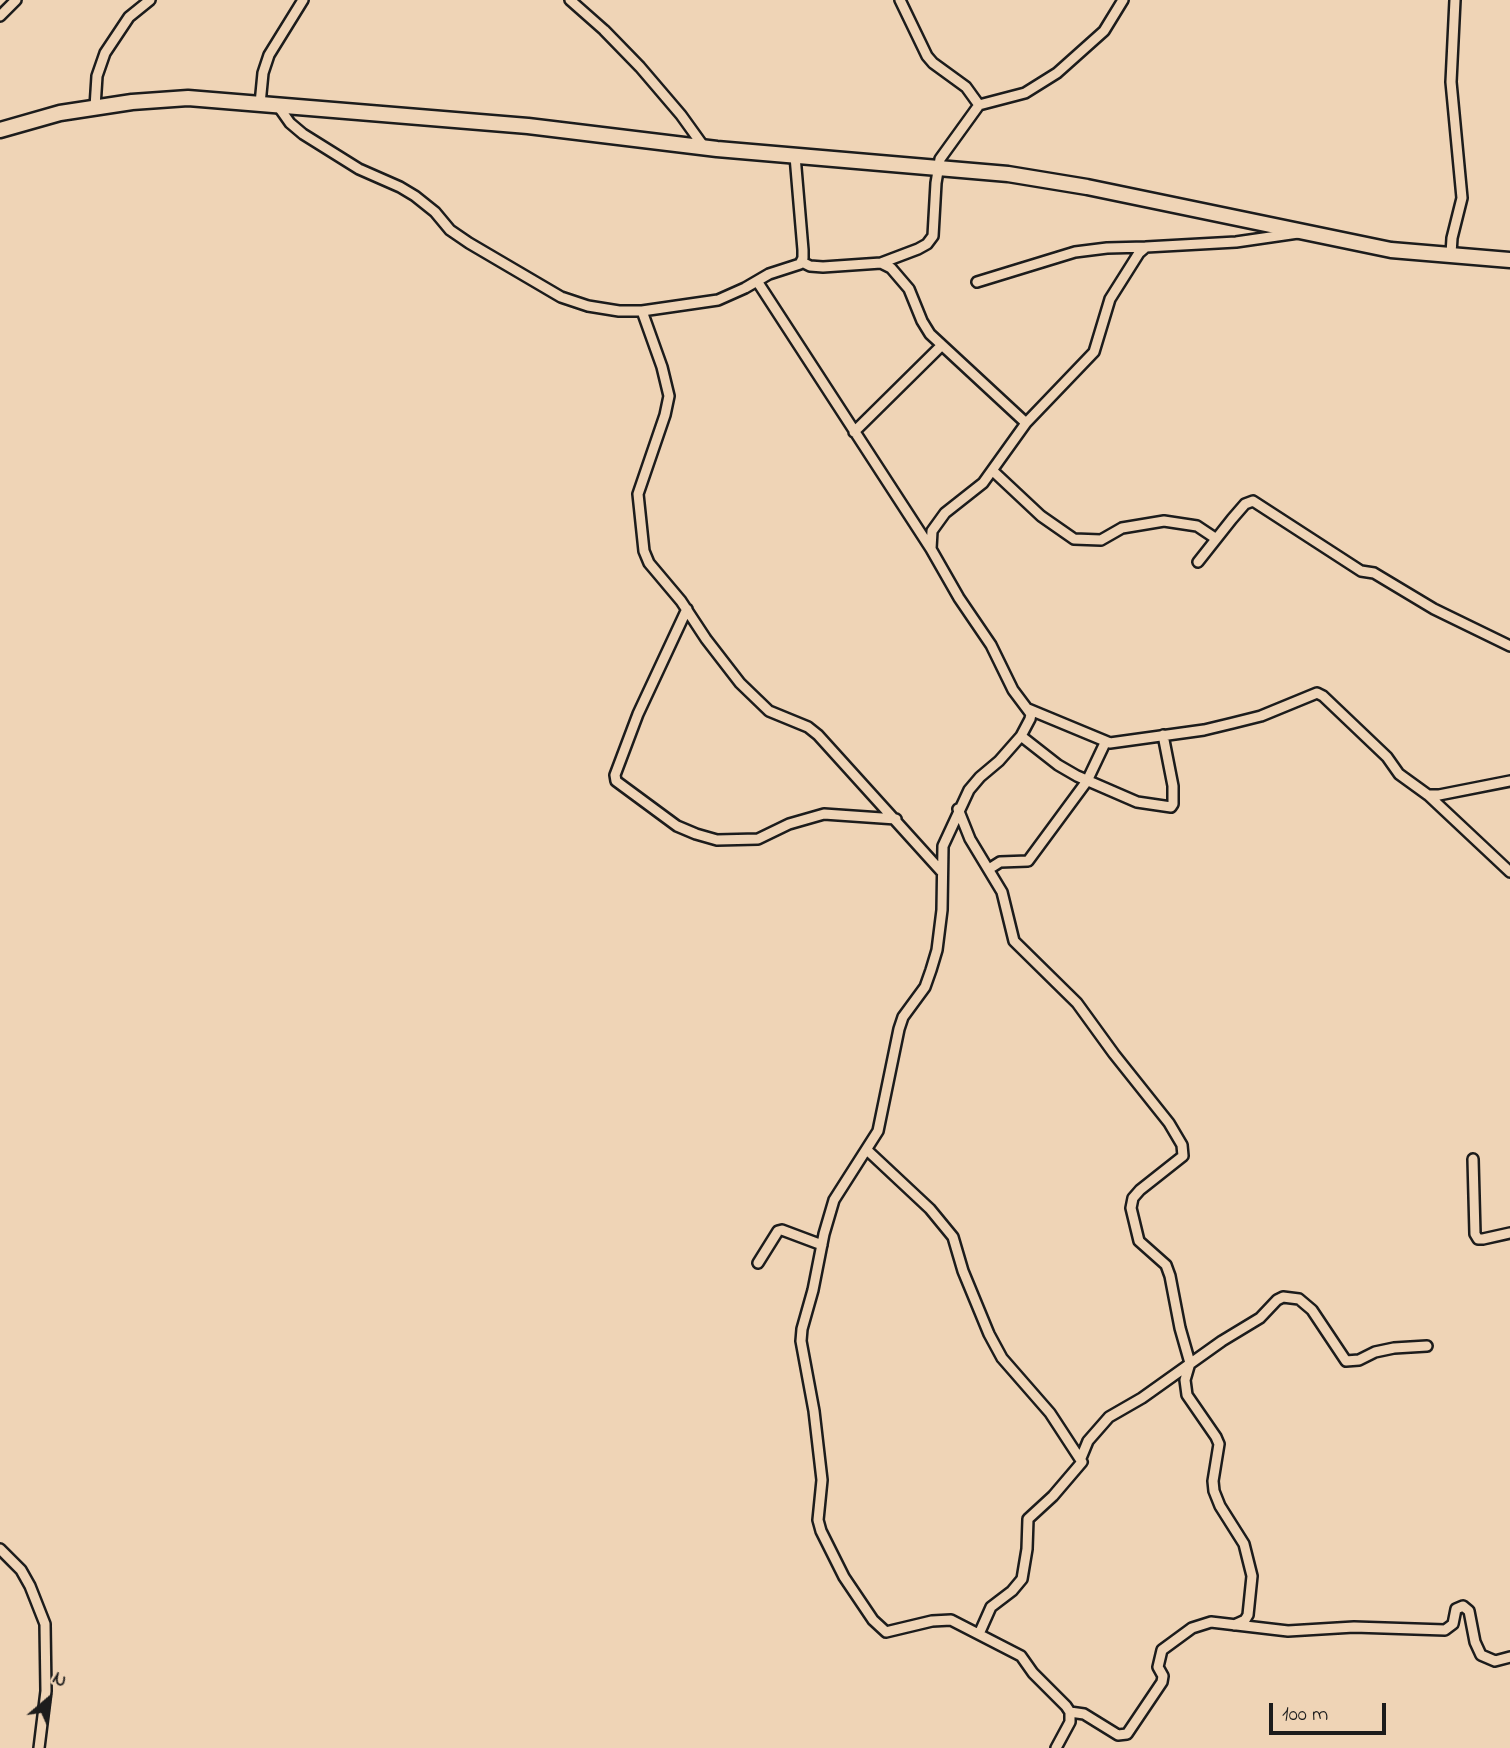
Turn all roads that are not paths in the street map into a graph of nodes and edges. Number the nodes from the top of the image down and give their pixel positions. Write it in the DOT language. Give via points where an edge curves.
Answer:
graph roads {
  1 [pos="16,0"];
  2 [pos="150,0"];
  3 [pos="303,0"];
  4 [pos="570,0"];
  5 [pos="900,0"];
  6 [pos="1124,0"];
  7 [pos="1455,0"];
  8 [pos="0,16"];
  9 [pos="260,104"];
  10 [pos="979,105"];
  11 [pos="278,106"];
  12 [pos="95,107"];
  13 [pos="0,130"];
  14 [pos="704,147"];
  15 [pos="795,156"];
  16 [pos="937,168"];
  17 [pos="1302,233"];
  18 [pos="1146,247"];
  19 [pos="1451,254"];
  20 [pos="1510,260"];
  21 [pos="802,261"];
  22 [pos="881,263"];
  23 [pos="757,281"];
  24 [pos="977,282"];
  25 [pos="642,310"];
  26 [pos="941,346"];
  27 [pos="1026,423"];
  28 [pos="854,432"];
  29 [pos="993,471"];
  30 [pos="1215,538"];
  31 [pos="931,549"];
  32 [pos="1198,562"];
  33 [pos="687,609"];
  34 [pos="1510,646"];
  35 [pos="1028,709"];
  36 [pos="1163,735"];
  37 [pos="1021,736"];
  38 [pos="1105,743"];
  39 [pos="1087,781"];
  40 [pos="1510,781"];
  41 [pos="1428,795"];
  42 [pos="958,809"];
  43 [pos="896,819"];
  44 [pos="989,869"];
  45 [pos="941,871"];
  46 [pos="1510,872"];
  47 [pos="867,1150"];
  48 [pos="1473,1159"];
  49 [pos="1510,1233"];
  50 [pos="822,1245"];
  51 [pos="758,1263"];
  52 [pos="1427,1346"];
  53 [pos="1190,1363"];
  54 [pos="1081,1458"];
  55 [pos="0,1549"];
  56 [pos="1248,1615"];
  57 [pos="1234,1625"];
  58 [pos="1259,1628"];
  59 [pos="979,1634"];
  60 [pos="1510,1657"];
  61 [pos="1070,1712"];
  62 [pos="39,1748"];
  63 [pos="1056,1748"];
  1 -- 8 [label="street"];
  2 -- 12 [label="street" via="129,17 105,52 97,76"];
  3 -- 9 [label="street" via="269,55"];
  4 -- 14 [label="street" via="640,67"];
  5 -- 10 [label="street" via="927,57 966,87"];
  6 -- 10 [label="street" via="1104,31 1057,73 1025,93"];
  7 -- 19 [label="street" via="1451,82 1462,198"];
  9 -- 11 [label="main road"];
  9 -- 12 [label="main road" via="188,98"];
  10 -- 16 [label="street"];
  11 -- 14 [label="main road" via="528,126"];
  11 -- 25 [label="street" via="303,134 415,196 458,236 561,297 619,311"];
  12 -- 13 [label="main road"];
  14 -- 15 [label="main road"];
  15 -- 16 [label="main road"];
  15 -- 21 [label="street"];
  16 -- 17 [label="main road" via="1087,187"];
  16 -- 22 [label="street" via="933,236 918,249"];
  17 -- 18 [label="street"];
  17 -- 19 [label="main road" via="1391,250"];
  18 -- 24 [label="street" via="1076,252"];
  18 -- 27 [label="street" via="1110,299 1094,352"];
  19 -- 20 [label="main road"];
  21 -- 22 [label="street" via="823,267"];
  21 -- 23 [label="street"];
  22 -- 26 [label="street" via="904,282 925,327"];
  23 -- 25 [label="street" via="718,300"];
  23 -- 28 [label="street"];
  25 -- 33 [label="street" via="669,396 638,494 644,551"];
  26 -- 27 [label="street"];
  26 -- 28 [label="street"];
  27 -- 29 [label="street"];
  28 -- 31 [label="street"];
  29 -- 30 [label="street" via="1041,516 1074,539 1101,540 1122,528 1164,521 1197,526"];
  29 -- 31 [label="street" via="945,513 932,531"];
  30 -- 32 [label="street"];
  30 -- 34 [label="street" via="1245,504 1256,502 1360,571 1374,573"];
  31 -- 35 [label="street"];
  33 -- 43 [label="street" via="740,683 769,711 818,735"];
  33 -- 43 [label="street" via="638,714 616,781 677,826 716,839 758,839 824,814"];
  35 -- 37 [label="street" via="1030,719"];
  35 -- 38 [label="street"];
  36 -- 38 [label="street"];
  36 -- 39 [label="street" via="1173,786 1172,806 1137,802"];
  36 -- 41 [label="street" via="1261,716 1317,693 1387,757 1399,774"];
  37 -- 39 [label="street"];
  37 -- 42 [label="street" via="968,790"];
  38 -- 39 [label="street"];
  39 -- 44 [label="street" via="1028,861 1000,862"];
  40 -- 41 [label="street"];
  41 -- 46 [label="street"];
  42 -- 44 [label="street"];
  42 -- 45 [label="street" via="943,846"];
  43 -- 45 [label="street"];
  44 -- 53 [label="street" via="1006,902 1014,942 1077,1003 1182,1145 1183,1156 1140,1190 1131,1208 1139,1241 1166,1265"];
  45 -- 47 [label="street" via="937,950 925,988 903,1017 878,1131"];
  47 -- 50 [label="street" via="834,1200"];
  47 -- 54 [label="street" via="953,1237 1002,1359 1050,1413"];
  48 -- 49 [label="street" via="1475,1234 1483,1239"];
  50 -- 51 [label="street" via="778,1231"];
  50 -- 59 [label="street" via="801,1341 822,1480 821,1531 844,1577 886,1632 951,1620"];
  52 -- 53 [label="street" via="1394,1348 1346,1361 1312,1310 1299,1299 1283,1297 1260,1318"];
  53 -- 54 [label="street" via="1109,1417 1088,1441"];
  53 -- 56 [label="street" via="1187,1395 1219,1444 1214,1491 1244,1544 1252,1576"];
  54 -- 59 [label="street" via="1082,1465 1028,1518 1022,1579 991,1607"];
  55 -- 62 [label="street" via="21,1570 45,1624 46,1691"];
  56 -- 57 [label="street"];
  56 -- 58 [label="street"];
  57 -- 58 [label="street"];
  57 -- 61 [label="street" via="1204,1623 1164,1647 1157,1667 1162,1682 1127,1734 1118,1735 1084,1714"];
  58 -- 60 [label="street" via="1445,1630 1453,1624 1456,1609 1463,1606 1469,1611 1481,1655 1495,1661"];
  59 -- 61 [label="street" via="1021,1656"];
  61 -- 63 [label="street" via="1070,1722"];
}
